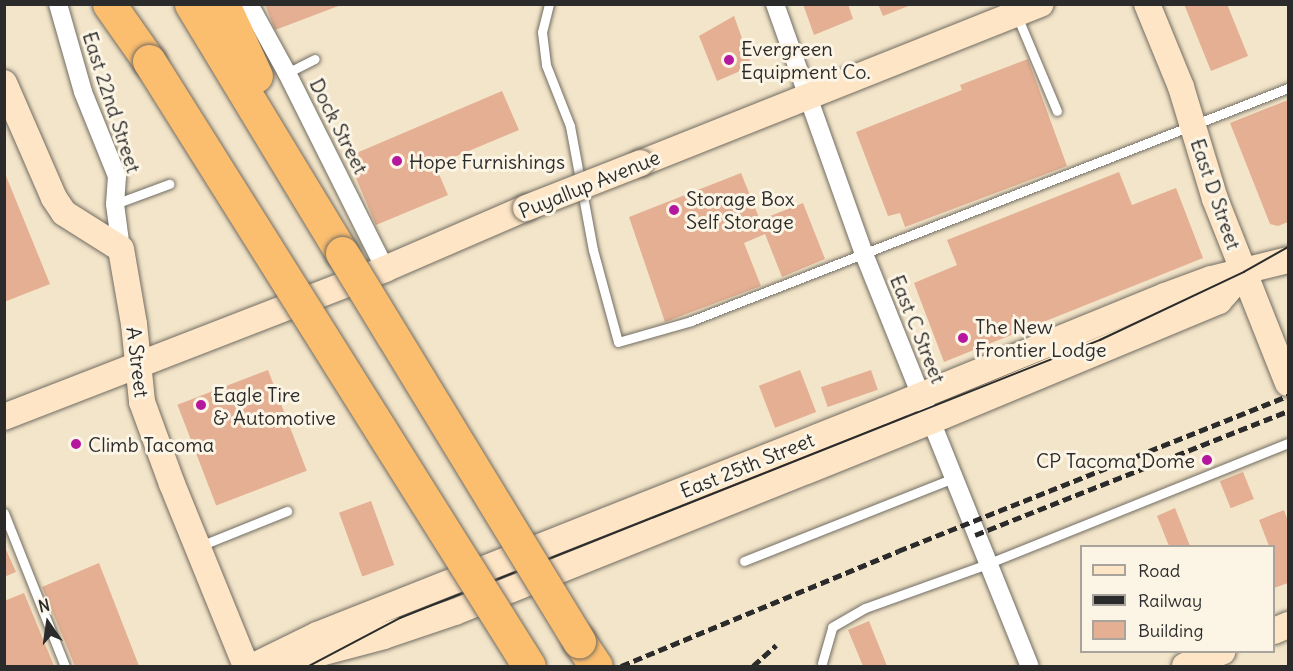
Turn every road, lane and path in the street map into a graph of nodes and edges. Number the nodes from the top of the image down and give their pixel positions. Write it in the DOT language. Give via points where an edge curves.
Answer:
graph roads {
  1 [pos="58,4"];
  2 [pos="109,4"];
  3 [pos="117,4"];
  4 [pos="190,4"];
  5 [pos="223,4"];
  6 [pos="249,4"];
  7 [pos="549,4"];
  8 [pos="775,4"];
  9 [pos="1147,4"];
  10 [pos="1027,8"];
  11 [pos="315,59"];
  12 [pos="149,61"];
  13 [pos="287,73"];
  14 [pos="4,83"];
  15 [pos="1288,88"];
  16 [pos="807,97"];
  17 [pos="1057,111"];
  18 [pos="1193,125"];
  19 [pos="169,184"];
  20 [pos="115,204"];
  21 [pos="121,249"];
  22 [pos="342,253"];
  23 [pos="864,254"];
  24 [pos="1288,260"];
  25 [pos="385,269"];
  26 [pos="1244,272"];
  27 [pos="139,365"];
  28 [pos="1288,383"];
  29 [pos="921,396"];
  30 [pos="4,417"];
  31 [pos="931,421"];
  32 [pos="1288,443"];
  33 [pos="954,478"];
  34 [pos="287,511"];
  35 [pos="4,513"];
  36 [pos="198,547"];
  37 [pos="744,561"];
  38 [pos="987,564"];
  39 [pos="1217,653"];
  40 [pos="590,658"];
  41 [pos="822,663"];
  42 [pos="65,666"];
  43 [pos="246,666"];
  44 [pos="254,666"];
  45 [pos="266,666"];
  46 [pos="529,666"];
  47 [pos="1030,666"];
  48 [pos="1185,666"];
  1 -- 20 [label="street, East 22nd Street" via="83,92 117,176"];
  2 -- 12 [label="highway"];
  3 -- 12 [label="highway"];
  4 -- 22 [label="highway"];
  5 -- 22 [label="highway"];
  6 -- 13 [label="street, Dock Street"];
  7 -- 23 [label="lane" via="542,32 546,65 570,126 593,250 618,342 691,321"];
  8 -- 16 [label="street, East C Street"];
  9 -- 18 [label="street, East D Street"];
  10 -- 16 [label="street, Puyallup Avenue"];
  10 -- 17 [label="lane"];
  11 -- 13 [label="lane"];
  12 -- 46 [label="highway, bridge"];
  13 -- 25 [label="street, Dock Street"];
  14 -- 21 [label="street" via="64,213"];
  15 -- 18 [label="lane"];
  16 -- 23 [label="street, East C Street"];
  16 -- 25 [label="street, Puyallup Avenue, bridge" via="526,208"];
  18 -- 23 [label="lane"];
  18 -- 26 [label="street, East D Street" via="1215,200"];
  19 -- 20 [label="lane"];
  20 -- 21 [label="street, East 22nd Street"];
  21 -- 27 [label="street, A Street"];
  22 -- 40 [label="highway, bridge"];
  23 -- 29 [label="street, East C Street"];
  24 -- 26 [label="street, East 25th Street"];
  25 -- 27 [label="street, Puyallup Avenue"];
  26 -- 28 [label="street, East D Street"];
  26 -- 29 [label="street, East 25th Street" via="1165,296"];
  26 -- 31 [label="street, East 25th Street" via="1219,301"];
  27 -- 30 [label="street, Puyallup Avenue"];
  27 -- 36 [label="street, A Street" via="142,402"];
  29 -- 31 [label="street, East C Street"];
  29 -- 44 [label="street, East 25th Street" via="317,635"];
  31 -- 33 [label="street, East C Street"];
  31 -- 45 [label="street, East 25th Street" via="446,615 322,658"];
  32 -- 38 [label="lane"];
  33 -- 37 [label="lane"];
  33 -- 38 [label="street, East C Street"];
  34 -- 36 [label="lane"];
  35 -- 42 [label="lane"];
  36 -- 43 [label="street, A Street"];
  38 -- 41 [label="lane" via="865,608 832,627"];
  38 -- 47 [label="street, East C Street"];
  39 -- 48 [label="street"];
}
